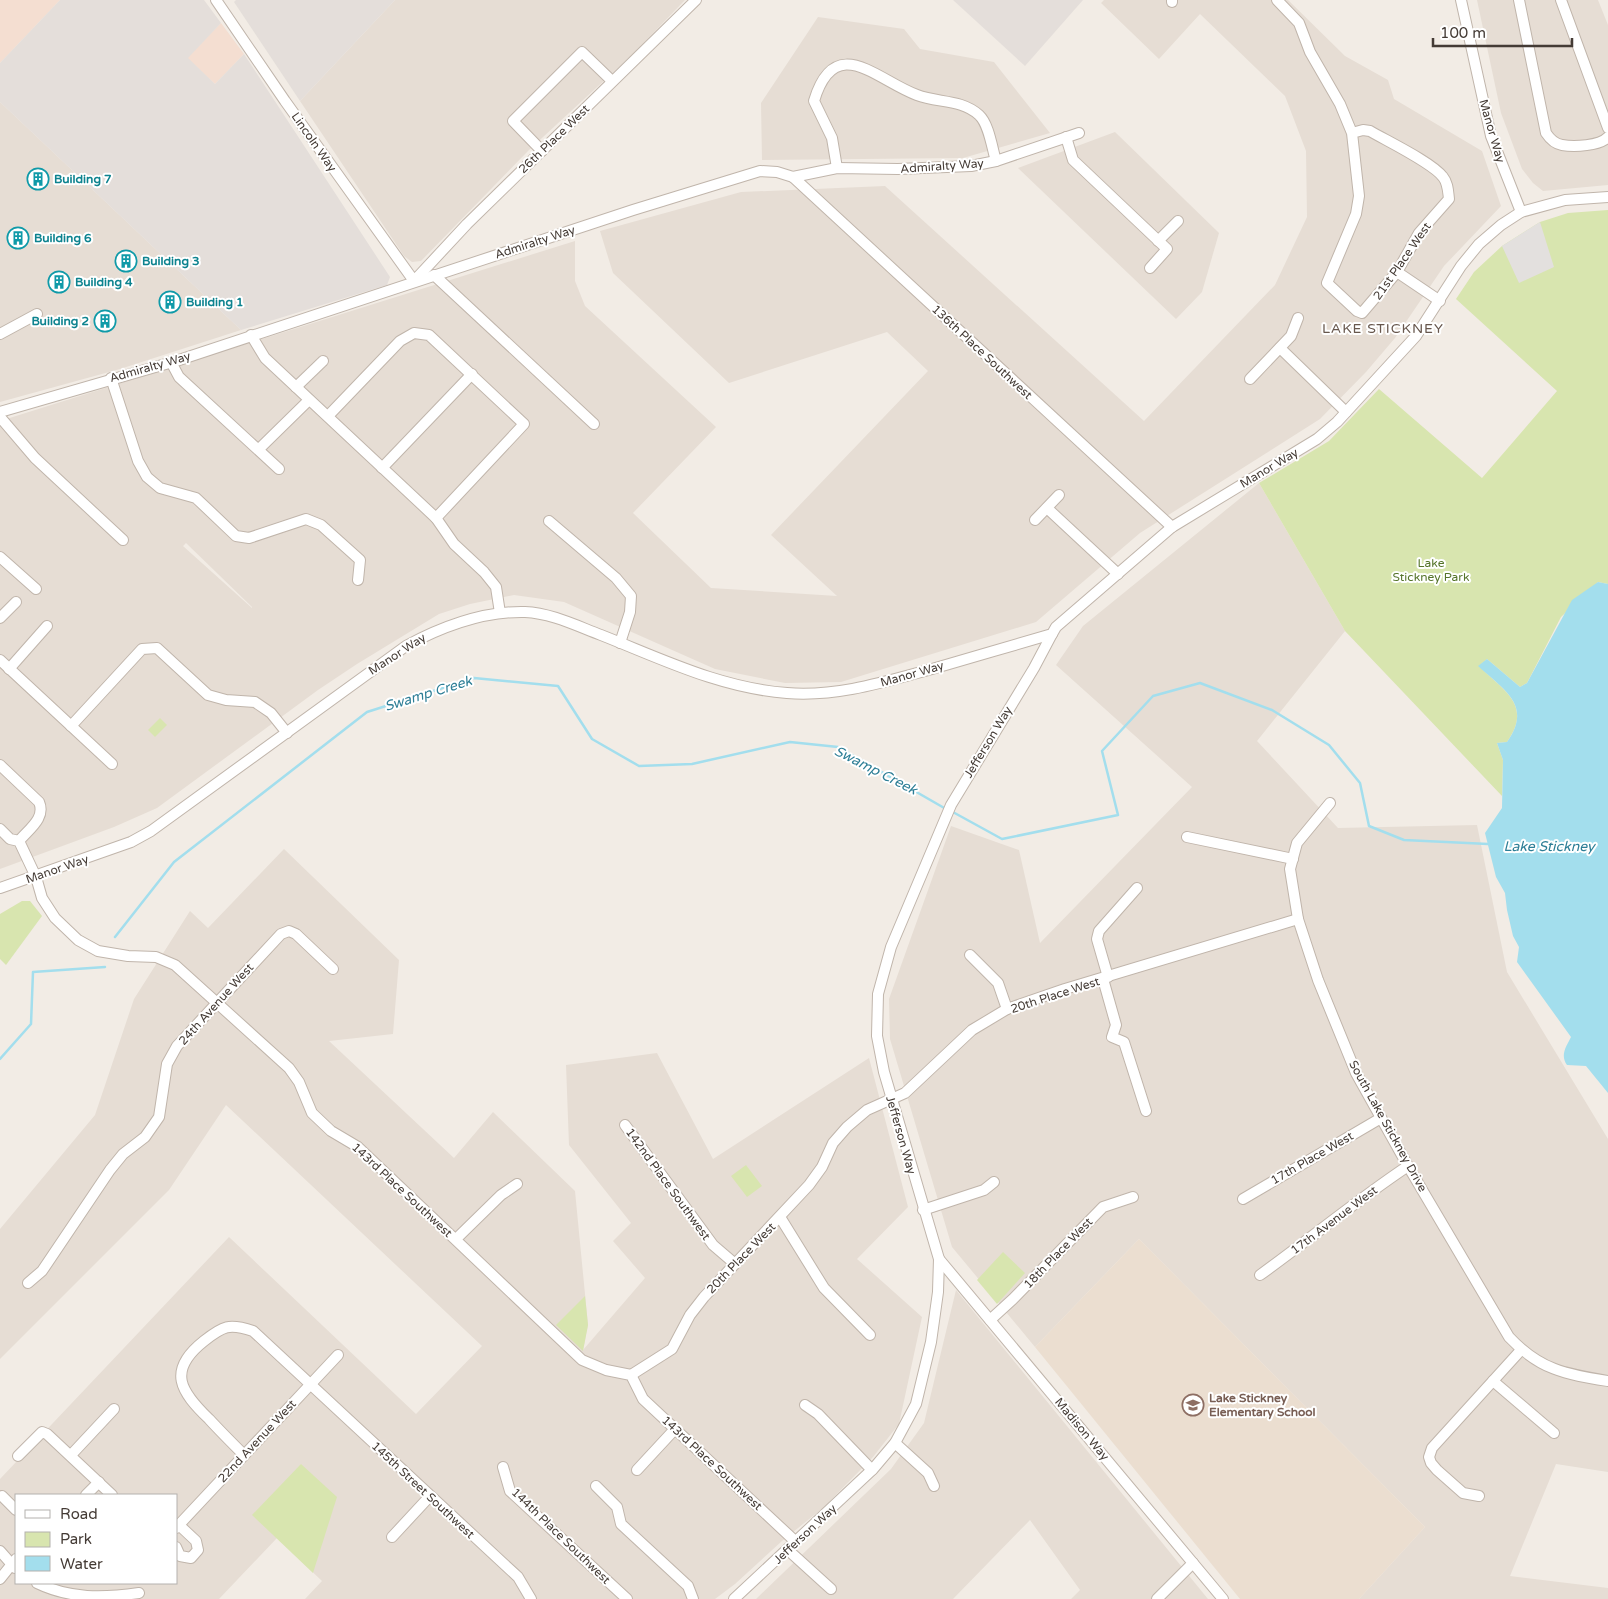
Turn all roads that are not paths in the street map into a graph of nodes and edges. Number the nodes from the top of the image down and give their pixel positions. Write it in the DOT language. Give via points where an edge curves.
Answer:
graph roads {
  1 [pos="216,0"];
  2 [pos="696,0"];
  3 [pos="1276,0"];
  4 [pos="1461,0"];
  5 [pos="1519,0"];
  6 [pos="1561,0"];
  7 [pos="612,82"];
  8 [pos="1608,128"];
  9 [pos="1079,133"];
  10 [pos="1352,133"];
  11 [pos="1066,137"];
  12 [pos="1608,137"];
  13 [pos="542,151"];
  14 [pos="996,161"];
  15 [pos="836,168"];
  16 [pos="793,177"];
  17 [pos="1608,196"];
  18 [pos="1521,212"];
  19 [pos="1178,220"];
  20 [pos="1158,241"];
  21 [pos="1150,268"];
  22 [pos="1397,272"];
  23 [pos="434,275"];
  24 [pos="414,281"];
  25 [pos="1440,300"];
  26 [pos="37,314"];
  27 [pos="1298,318"];
  28 [pos="0,334"];
  29 [pos="251,335"];
  30 [pos="1280,348"];
  31 [pos="323,361"];
  32 [pos="172,362"];
  33 [pos="472,374"];
  34 [pos="111,378"];
  35 [pos="1250,379"];
  36 [pos="296,386"];
  37 [pos="310,400"];
  38 [pos="0,412"];
  39 [pos="1346,412"];
  40 [pos="0,416"];
  41 [pos="328,416"];
  42 [pos="594,424"];
  43 [pos="259,449"];
  44 [pos="382,468"];
  45 [pos="280,469"];
  46 [pos="1059,495"];
  47 [pos="1047,508"];
  48 [pos="436,518"];
  49 [pos="1035,520"];
  50 [pos="549,521"];
  51 [pos="1172,527"];
  52 [pos="123,540"];
  53 [pos="0,557"];
  54 [pos="1118,574"];
  55 [pos="358,580"];
  56 [pos="36,589"];
  57 [pos="16,602"];
  58 [pos="500,613"];
  59 [pos="0,618"];
  60 [pos="47,626"];
  61 [pos="1052,634"];
  62 [pos="620,643"];
  63 [pos="0,660"];
  64 [pos="9,669"];
  65 [pos="71,726"];
  66 [pos="287,733"];
  67 [pos="112,764"];
  68 [pos="0,766"];
  69 [pos="1330,803"];
  70 [pos="0,829"];
  71 [pos="1187,837"];
  72 [pos="19,841"];
  73 [pos="1293,860"];
  74 [pos="36,877"];
  75 [pos="0,888"];
  76 [pos="1137,888"];
  77 [pos="1298,919"];
  78 [pos="970,955"];
  79 [pos="334,969"];
  80 [pos="1106,978"];
  81 [pos="217,1002"];
  82 [pos="1007,1009"];
  83 [pos="891,1099"];
  84 [pos="1146,1111"];
  85 [pos="1381,1118"];
  86 [pos="625,1125"];
  87 [pos="1408,1166"];
  88 [pos="994,1182"];
  89 [pos="517,1184"];
  90 [pos="1133,1197"];
  91 [pos="1243,1199"];
  92 [pos="923,1210"];
  93 [pos="780,1217"];
  94 [pos="456,1239"];
  95 [pos="939,1259"];
  96 [pos="734,1264"];
  97 [pos="1260,1275"];
  98 [pos="28,1283"];
  99 [pos="990,1320"];
  100 [pos="870,1335"];
  101 [pos="1521,1350"];
  102 [pos="338,1355"];
  103 [pos="631,1375"];
  104 [pos="1493,1381"];
  105 [pos="1608,1381"];
  106 [pos="310,1385"];
  107 [pos="805,1405"];
  108 [pos="114,1409"];
  109 [pos="675,1428"];
  110 [pos="1554,1433"];
  111 [pos="895,1443"];
  112 [pos="71,1455"];
  113 [pos="244,1455"];
  114 [pos="18,1456"];
  115 [pos="503,1467"];
  116 [pos="637,1470"];
  117 [pos="872,1470"];
  118 [pos="99,1482"];
  119 [pos="596,1486"];
  120 [pos="934,1486"];
  121 [pos="87,1494"];
  122 [pos="111,1494"];
  123 [pos="2,1496"];
  124 [pos="430,1496"];
  125 [pos="1479,1496"];
  126 [pos="15,1509"];
  127 [pos="178,1526"];
  128 [pos="392,1537"];
  129 [pos="792,1546"];
  130 [pos="0,1551"];
  131 [pos="178,1552"];
  132 [pos="1193,1562"];
  133 [pos="15,1565"];
  134 [pos="0,1579"];
  135 [pos="39,1584"];
  136 [pos="830,1589"];
  137 [pos="139,1594"];
  138 [pos="88,1598"];
  139 [pos="531,1599"];
  140 [pos="627,1599"];
  141 [pos="693,1599"];
  142 [pos="734,1599"];
  143 [pos="1158,1599"];
  144 [pos="1224,1599"];
  1 -- 24 [label="street, Lincoln Way"];
  2 -- 7 [label="street, 26th Place West"];
  3 -- 10 [label="street" via="1299,24"];
  4 -- 18 [label="street, Manor Way" via="1491,136"];
  5 -- 12 [label="street" via="1546,133 1561,145 1600,144"];
  6 -- 8 [label="street"];
  7 -- 13 [label="street, 26th Place West"];
  7 -- 13 [label="street" via="582,52 513,121"];
  9 -- 11 [label="street, Admiralty Way"];
  10 -- 22 [label="street, 21st Place West" via="1370,131 1432,167 1443,176 1448,187 1448,199 1419,232"];
  10 -- 22 [label="street, 21st Place West" via="1359,196 1356,214 1327,283 1356,311 1362,312"];
  11 -- 14 [label="street, Admiralty Way"];
  11 -- 20 [label="street" via="1073,160"];
  13 -- 24 [label="street, 26th Place West" via="466,224"];
  14 -- 15 [label="street, Admiralty Way" via="971,166"];
  14 -- 15 [label="street" via="980,116 967,106 919,96 863,66 850,65 838,67 826,76 814,102 832,138"];
  15 -- 16 [label="street, Admiralty Way"];
  16 -- 23 [label="street, Admiralty Way" via="760,171"];
  16 -- 51 [label="street, 136th Place Southwest"];
  17 -- 18 [label="street" via="1565,200"];
  18 -- 25 [label="street, Manor Way" via="1479,244"];
  19 -- 20 [label="street"];
  20 -- 21 [label="street" via="1167,249"];
  22 -- 25 [label="street"];
  23 -- 24 [label="street, Admiralty Way"];
  23 -- 42 [label="street"];
  24 -- 29 [label="street, Admiralty Way"];
  25 -- 39 [label="street, Manor Way" via="1416,336"];
  26 -- 28 [label="street"];
  27 -- 30 [label="street" via="1291,336"];
  29 -- 32 [label="street, Admiralty Way"];
  29 -- 36 [label="street" via="265,358"];
  30 -- 35 [label="street"];
  30 -- 39 [label="street"];
  31 -- 36 [label="street"];
  32 -- 34 [label="street, Admiralty Way"];
  32 -- 43 [label="street" via="179,378"];
  33 -- 41 [label="street" via="429,335 414,333 400,341"];
  33 -- 44 [label="street"];
  33 -- 48 [label="street" via="524,424"];
  34 -- 38 [label="street, Admiralty Way"];
  34 -- 55 [label="street" via="138,461 160,488 196,498 236,536 249,538 306,519 320,525 360,560"];
  36 -- 37 [label="street"];
  37 -- 41 [label="street"];
  37 -- 43 [label="street"];
  39 -- 51 [label="street, Manor Way" via="1317,439"];
  40 -- 52 [label="street" via="35,458"];
  41 -- 44 [label="street"];
  43 -- 45 [label="street"];
  44 -- 48 [label="street"];
  46 -- 47 [label="street"];
  47 -- 49 [label="street"];
  47 -- 54 [label="street"];
  48 -- 58 [label="street" via="454,544 496,587"];
  50 -- 62 [label="street" via="616,578 631,596 630,612"];
  51 -- 54 [label="street, Manor Way"];
  53 -- 56 [label="street"];
  54 -- 61 [label="street, Manor Way"];
  57 -- 59 [label="street"];
  58 -- 62 [label="street, Manor Way" via="527,612 555,617"];
  58 -- 66 [label="street, Manor Way" via="450,625 406,646"];
  60 -- 64 [label="street"];
  61 -- 62 [label="street, Manor Way" via="859,689 789,694 752,689 702,676"];
  61 -- 83 [label="street, Jefferson Way" via="951,805 891,947 878,994 877,1036"];
  63 -- 64 [label="street"];
  64 -- 65 [label="street"];
  65 -- 66 [label="street" via="142,650 157,648 208,695 255,702 271,712"];
  65 -- 67 [label="street"];
  66 -- 74 [label="street, Manor Way" via="151,831 131,842"];
  68 -- 72 [label="street" via="39,802 42,809 41,816"];
  69 -- 73 [label="street, South Lake Stickney Drive" via="1298,842"];
  70 -- 72 [label="street"];
  71 -- 73 [label="street"];
  72 -- 74 [label="street, 143rd Place Southwest"];
  73 -- 77 [label="street, South Lake Stickney Drive" via="1290,869"];
  74 -- 75 [label="street, Manor Way"];
  74 -- 81 [label="street, 143rd Place Southwest" via="42,898 55,918 78,940 98,951 156,957 175,965"];
  76 -- 80 [label="street" via="1099,931 1097,939"];
  77 -- 80 [label="street, 20th Place West"];
  77 -- 85 [label="street, South Lake Stickney Drive" via="1318,980 1356,1072"];
  78 -- 82 [label="street" via="998,983"];
  79 -- 81 [label="street, 24th Avenue West" via="296,934 284,932"];
  80 -- 82 [label="street, 20th Place West"];
  80 -- 84 [label="street" via="1116,1025 1112,1037 1124,1042"];
  81 -- 94 [label="street, 143rd Place Southwest" via="289,1068 300,1082 312,1113 330,1131 358,1147"];
  81 -- 98 [label="street, 24th Avenue West" via="178,1046 168,1064 159,1117 145,1137 123,1154 110,1170 42,1271"];
  82 -- 83 [label="street, 20th Place West" via="972,1030 922,1079 905,1093"];
  83 -- 92 [label="street, Jefferson Way"];
  83 -- 93 [label="street, 20th Place West" via="867,1110 846,1127 809,1186"];
  85 -- 87 [label="street, South Lake Stickney Drive"];
  85 -- 91 [label="street, 17th Place West"];
  86 -- 96 [label="street, 142nd Place Southwest" via="713,1245"];
  87 -- 97 [label="street, 17th Avenue West"];
  87 -- 101 [label="street, South Lake Stickney Drive" via="1492,1311"];
  88 -- 92 [label="street" via="984,1190"];
  89 -- 94 [label="street" via="501,1195"];
  90 -- 99 [label="street, 18th Place West" via="1103,1207"];
  92 -- 95 [label="street, Jefferson Way"];
  93 -- 96 [label="street, 20th Place West"];
  93 -- 100 [label="street" via="824,1288"];
  94 -- 103 [label="street, 143rd Place Southwest" via="582,1360 606,1370"];
  95 -- 99 [label="street, Madison Way"];
  95 -- 111 [label="street, Jefferson Way" via="938,1292 924,1376 916,1404"];
  96 -- 103 [label="street, 20th Place West" via="690,1315 672,1349"];
  99 -- 132 [label="street, Madison Way"];
  101 -- 104 [label="street"];
  101 -- 105 [label="street, South Lake Stickney Drive" via="1553,1370"];
  102 -- 106 [label="street, 22nd Avenue West"];
  103 -- 109 [label="street, 143rd Place Southwest" via="643,1398"];
  104 -- 110 [label="street"];
  104 -- 125 [label="street" via="1432,1448 1429,1457 1437,1470 1463,1493"];
  106 -- 113 [label="street, 22nd Avenue West"];
  106 -- 113 [label="street, 145th Street Southwest" via="253,1331 235,1325 219,1330 200,1344 182,1367 181,1385 188,1399"];
  106 -- 124 [label="street, 145th Street Southwest"];
  107 -- 117 [label="street" via="818,1414"];
  108 -- 112 [label="street"];
  109 -- 116 [label="street"];
  109 -- 129 [label="street, 143rd Place Southwest"];
  111 -- 117 [label="street, Jefferson Way"];
  111 -- 120 [label="street" via="928,1473"];
  112 -- 114 [label="street" via="55,1439 42,1432"];
  112 -- 118 [label="street"];
  113 -- 127 [label="street, 22nd Avenue West"];
  115 -- 140 [label="street, 144th Place Southwest" via="510,1491"];
  117 -- 129 [label="street, Jefferson Way"];
  118 -- 121 [label="street"];
  118 -- 122 [label="street"];
  119 -- 141 [label="street" via="617,1507 621,1524 688,1586"];
  123 -- 126 [label="street"];
  124 -- 128 [label="street"];
  124 -- 139 [label="street, 145th Street Southwest" via="518,1577"];
  127 -- 131 [label="street" via="196,1541 198,1550 191,1558 180,1556"];
  129 -- 136 [label="street, 143rd Place Southwest"];
  129 -- 142 [label="street, Jefferson Way"];
  130 -- 133 [label="street"];
  132 -- 143 [label="street"];
  132 -- 144 [label="street, Madison Way"];
  133 -- 134 [label="street"];
  135 -- 138 [label="street" via="64,1595"];
  137 -- 138 [label="street"];
}
